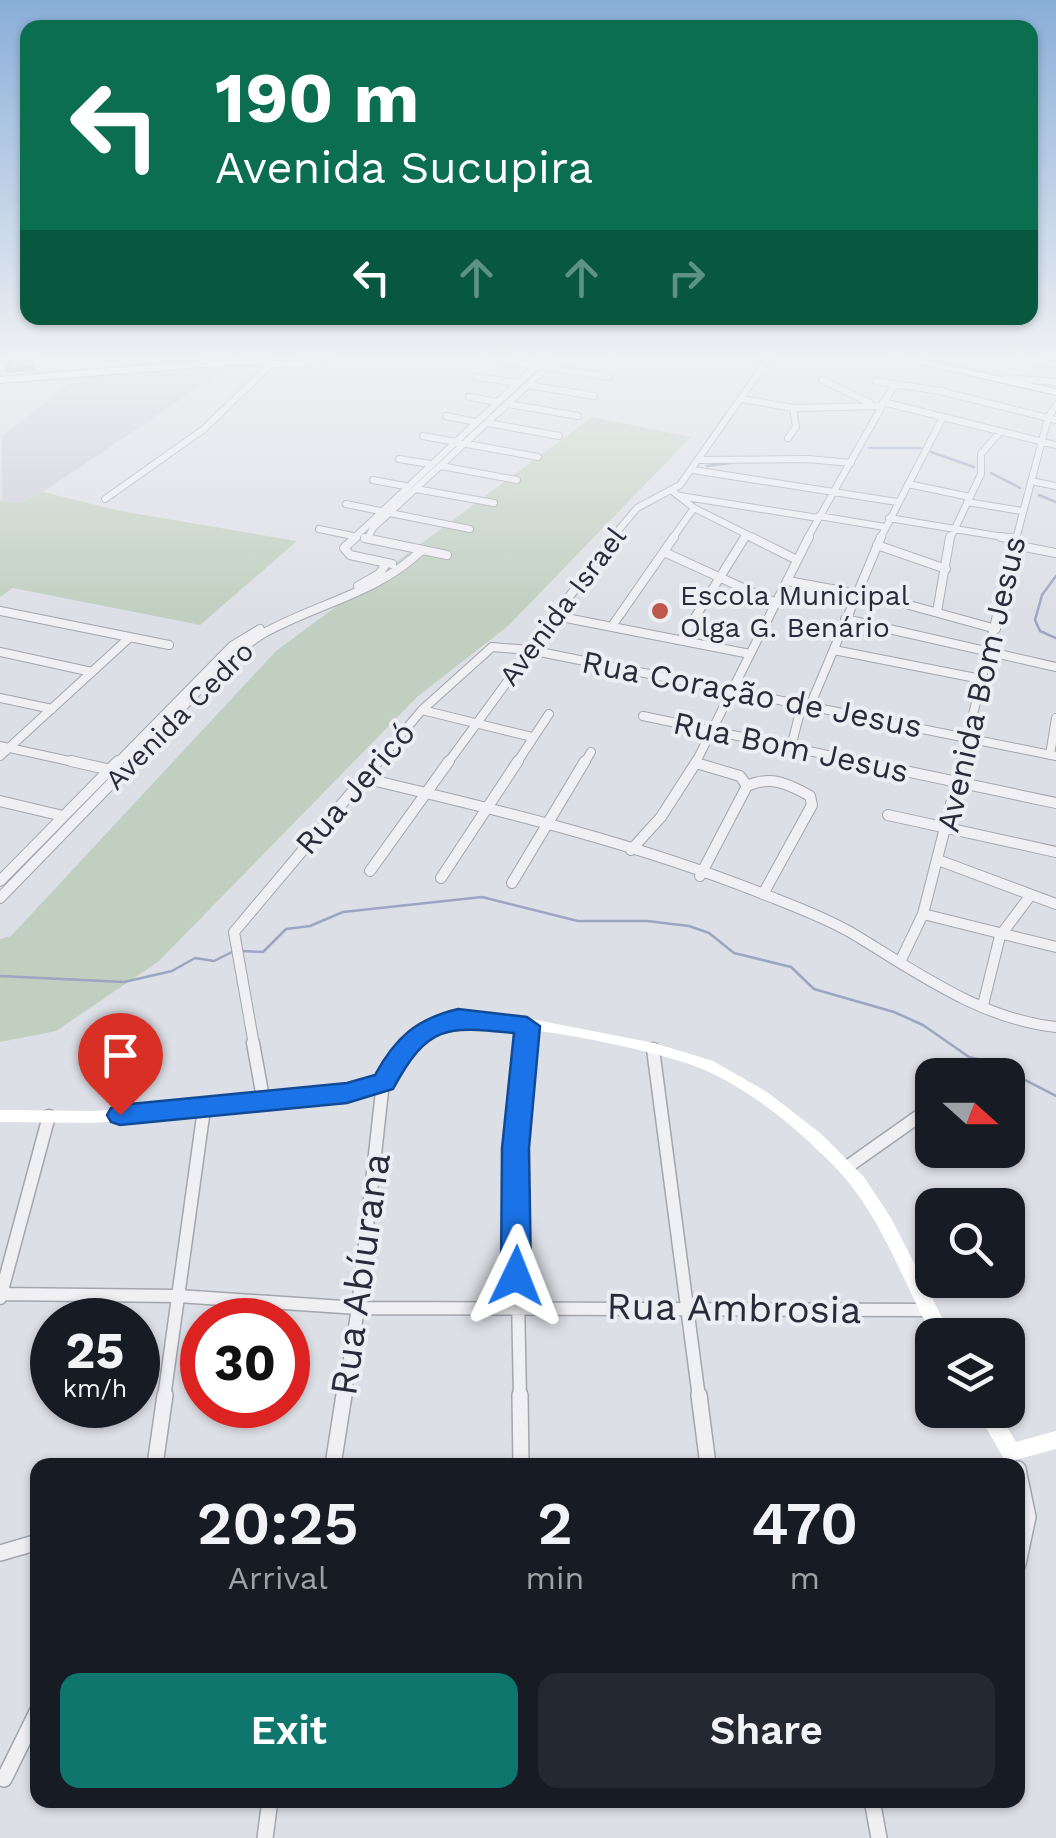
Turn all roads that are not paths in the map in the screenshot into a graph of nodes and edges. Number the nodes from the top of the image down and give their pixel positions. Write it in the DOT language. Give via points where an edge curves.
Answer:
graph roads {
  1 [pos="183,444"];
  2 [pos="452,444"];
  3 [pos="464,444"];
  4 [pos="711,444"];
  5 [pos="860,444"];
  6 [pos="929,444"];
  7 [pos="990,444"];
  8 [pos="1042,444"];
  9 [pos="538,457"];
  10 [pos="399,458"];
  11 [pos="700,460"];
  12 [pos="850,463"];
  13 [pos="430,464"];
  14 [pos="441,466"];
  15 [pos="693,470"];
  16 [pos="374,480"];
  17 [pos="517,480"];
  18 [pos="1031,481"];
  19 [pos="908,484"];
  20 [pos="405,486"];
  21 [pos="1056,486"];
  22 [pos="416,489"];
  23 [pos="832,492"];
  24 [pos="675,493"];
  25 [pos="968,499"];
  26 [pos="105,500"];
  27 [pos="897,502"];
  28 [pos="494,503"];
  29 [pos="346,504"];
  30 [pos="694,508"];
  31 [pos="380,510"];
  32 [pos="1022,511"];
  33 [pos="390,513"];
  34 [pos="818,517"];
  35 [pos="887,523"];
  36 [pos="470,528"];
  37 [pos="952,528"];
  38 [pos="320,529"];
  39 [pos="746,535"];
  40 [pos="368,538"];
  41 [pos="350,539"];
  42 [pos="1014,542"];
  43 [pos="876,545"];
  44 [pos="422,550"];
  45 [pos="664,552"];
  46 [pos="1056,553"];
  47 [pos="447,555"];
  48 [pos="796,560"];
  49 [pos="386,564"];
  50 [pos="406,565"];
  51 [pos="946,568"];
  52 [pos="720,577"];
  53 [pos="788,581"];
  54 [pos="857,592"];
  55 [pos="776,603"];
  56 [pos="0,611"];
  57 [pos="937,612"];
  58 [pos="307,614"];
  59 [pos="551,616"];
  60 [pos="844,619"];
  61 [pos="612,626"];
  62 [pos="996,629"];
  63 [pos="129,638"];
  64 [pos="681,640"];
  65 [pos="169,645"];
  66 [pos="507,647"];
  67 [pos="530,650"];
  68 [pos="834,650"];
  69 [pos="990,651"];
  70 [pos="0,652"];
  71 [pos="750,654"];
  72 [pos="1056,667"];
  73 [pos="92,672"];
  74 [pos="206,679"];
  75 [pos="981,680"];
  76 [pos="734,691"];
  77 [pos="0,698"];
  78 [pos="806,705"];
  79 [pos="52,709"];
  80 [pos="422,710"];
  81 [pos="549,714"];
  82 [pos="643,716"];
  83 [pos="1056,718"];
  84 [pos="475,723"];
  85 [pos="714,732"];
  86 [pos="532,737"];
  87 [pos="968,738"];
  88 [pos="4,747"];
  89 [pos="790,747"];
  90 [pos="591,752"];
  91 [pos="0,756"];
  92 [pos="1053,756"];
  93 [pos="696,763"];
  94 [pos="110,770"];
  95 [pos="122,772"];
  96 [pos="362,778"];
  97 [pos="959,783"];
  98 [pos="747,786"];
  99 [pos="426,792"];
  100 [pos="0,801"];
  101 [pos="1056,803"];
  102 [pos="486,807"];
  103 [pos="888,815"];
  104 [pos="62,816"];
  105 [pos="548,821"];
  106 [pos="948,826"];
  107 [pos="631,850"];
  108 [pos="1056,852"];
  109 [pos="0,860"];
  110 [pos="938,860"];
  111 [pos="16,864"];
  112 [pos="29,868"];
  113 [pos="370,871"];
  114 [pos="700,876"];
  115 [pos="442,878"];
  116 [pos="0,881"];
  117 [pos="512,883"];
  118 [pos="763,894"];
  119 [pos="1030,896"];
  120 [pos="0,898"];
  121 [pos="1056,904"];
  122 [pos="923,914"];
  123 [pos="1000,936"];
  124 [pos="1056,948"];
  125 [pos="900,962"];
  126 [pos="982,1005"];
  127 [pos="527,1026"];
  128 [pos="1056,1027"];
  129 [pos="653,1049"];
  130 [pos="384,1082"];
  131 [pos="264,1103"];
  132 [pos="204,1109"];
  133 [pos="0,1116"];
  134 [pos="48,1116"];
  135 [pos="915,1118"];
  136 [pos="847,1167"];
  137 [pos="0,1296"];
  138 [pos="178,1296"];
  139 [pos="515,1306"];
  140 [pos="358,1308"];
  141 [pos="685,1308"];
  142 [pos="928,1310"];
  143 [pos="932,1318"];
  144 [pos="996,1428"];
  145 [pos="1056,1440"];
  146 [pos="156,1458"];
  147 [pos="335,1458"];
  148 [pos="520,1458"];
  149 [pos="707,1458"];
  150 [pos="1013,1458"];
  151 [pos="1022,1458"];
  152 [pos="1025,1499"];
  153 [pos="30,1545"];
  154 [pos="1025,1545"];
  155 [pos="0,1554"];
  156 [pos="30,1726"];
  157 [pos="4,1779"];
  158 [pos="269,1808"];
  159 [pos="873,1808"];
  160 [pos="265,1838"];
  161 [pos="878,1838"];
  1 -- 26 [label="street"];
  2 -- 13 [label="street"];
  3 -- 9 [label="street"];
  3 -- 14 [label="street"];
  4 -- 11 [label="street, Avenida Israel"];
  5 -- 12 [label="street"];
  6 -- 19 [label="street"];
  7 -- 25 [label="street"];
  8 -- 18 [label="street, Avenida Bom Jesus"];
  10 -- 13 [label="street"];
  11 -- 12 [label="street"];
  11 -- 15 [label="street, Avenida Israel"];
  12 -- 23 [label="street"];
  13 -- 20 [label="street"];
  14 -- 17 [label="street"];
  14 -- 22 [label="street"];
  15 -- 23 [label="street"];
  15 -- 24 [label="street, Avenida Israel"];
  16 -- 20 [label="street"];
  18 -- 21 [label="street"];
  18 -- 32 [label="street, Avenida Bom Jesus"];
  19 -- 25 [label="street"];
  19 -- 27 [label="street"];
  20 -- 31 [label="street"];
  22 -- 28 [label="street"];
  22 -- 33 [label="street"];
  23 -- 27 [label="street"];
  23 -- 34 [label="street"];
  24 -- 30 [label="street"];
  24 -- 34 [label="street"];
  24 -- 59 [label="street, Avenida Israel" via="637,508"];
  25 -- 32 [label="street"];
  25 -- 37 [label="street"];
  27 -- 35 [label="street"];
  29 -- 31 [label="street"];
  30 -- 39 [label="street"];
  30 -- 45 [label="street"];
  31 -- 41 [label="street"];
  32 -- 42 [label="street, Avenida Bom Jesus"];
  33 -- 36 [label="street"];
  33 -- 40 [label="street"];
  34 -- 35 [label="street"];
  34 -- 48 [label="street"];
  35 -- 37 [label="street"];
  35 -- 43 [label="street"];
  37 -- 42 [label="street"];
  37 -- 51 [label="street"];
  38 -- 41 [label="street"];
  39 -- 48 [label="street"];
  39 -- 52 [label="street"];
  40 -- 41 [label="street"];
  40 -- 44 [label="street"];
  41 -- 49 [label="street" via="344,548 350,554"];
  42 -- 46 [label="street"];
  42 -- 62 [label="street, Avenida Bom Jesus"];
  43 -- 51 [label="street"];
  43 -- 54 [label="street"];
  44 -- 47 [label="street"];
  44 -- 50 [label="street, Avenida Cedro"];
  45 -- 52 [label="street"];
  45 -- 61 [label="street"];
  48 -- 53 [label="street"];
  49 -- 50 [label="street"];
  49 -- 58 [label="street, Avenida Cedro"];
  50 -- 58 [label="street, Avenida Cedro"];
  51 -- 57 [label="street"];
  52 -- 55 [label="street"];
  52 -- 64 [label="street"];
  53 -- 54 [label="street"];
  53 -- 55 [label="street"];
  54 -- 57 [label="street"];
  54 -- 60 [label="street"];
  55 -- 71 [label="street"];
  56 -- 63 [label="street"];
  57 -- 62 [label="street"];
  58 -- 74 [label="street, Avenida Cedro" via="256,637"];
  59 -- 61 [label="street"];
  59 -- 67 [label="street, Avenida Israel"];
  60 -- 68 [label="street"];
  60 -- 69 [label="street"];
  61 -- 64 [label="street"];
  62 -- 69 [label="street, Avenida Bom Jesus"];
  63 -- 65 [label="street"];
  63 -- 73 [label="street"];
  64 -- 71 [label="street"];
  66 -- 67 [label="street, Rua Coração de Jesus"];
  66 -- 80 [label="street, Rua Jericó" via="492,648"];
  67 -- 76 [label="street, Rua Coração de Jesus"];
  67 -- 84 [label="street, Avenida Israel"];
  68 -- 75 [label="street"];
  68 -- 78 [label="street"];
  69 -- 72 [label="street"];
  69 -- 75 [label="street, Avenida Bom Jesus"];
  70 -- 73 [label="street"];
  71 -- 76 [label="street"];
  73 -- 79 [label="street"];
  74 -- 94 [label="street, Avenida Cedro"];
  74 -- 95 [label="street, Avenida Cedro"];
  75 -- 87 [label="street, Avenida Bom Jesus"];
  76 -- 78 [label="street, Rua Coração de Jesus"];
  76 -- 85 [label="street"];
  77 -- 79 [label="street"];
  78 -- 87 [label="street, Rua Coração de Jesus"];
  78 -- 89 [label="street"];
  79 -- 88 [label="street"];
  80 -- 84 [label="street"];
  80 -- 96 [label="street, Rua Jericó"];
  81 -- 86 [label="street"];
  82 -- 85 [label="street, Rua Bom Jesus"];
  83 -- 92 [label="street"];
  84 -- 86 [label="street"];
  84 -- 99 [label="street, Avenida Israel"];
  85 -- 89 [label="street, Rua Bom Jesus"];
  85 -- 93 [label="street"];
  86 -- 102 [label="street"];
  87 -- 92 [label="street, Rua Coração de Jesus"];
  87 -- 97 [label="street, Avenida Bom Jesus"];
  88 -- 91 [label="street"];
  88 -- 94 [label="street"];
  89 -- 97 [label="street, Rua Bom Jesus"];
  90 -- 105 [label="street"];
  93 -- 98 [label="street" via="740,776"];
  93 -- 107 [label="street"];
  94 -- 95 [label="street"];
  94 -- 104 [label="street, Avenida Cedro"];
  95 -- 112 [label="street, Avenida Cedro"];
  96 -- 99 [label="street"];
  96 -- 131 [label="street, Rua Jericó" via="232,937"];
  97 -- 101 [label="street, Rua Bom Jesus"];
  97 -- 106 [label="street, Avenida Bom Jesus"];
  98 -- 114 [label="street"];
  98 -- 118 [label="street" via="764,779 796,787 812,804"];
  99 -- 102 [label="street"];
  99 -- 113 [label="street, Avenida Israel"];
  100 -- 104 [label="street"];
  102 -- 105 [label="street"];
  102 -- 115 [label="street"];
  103 -- 106 [label="street"];
  104 -- 111 [label="street, Avenida Cedro"];
  105 -- 107 [label="street"];
  105 -- 117 [label="street"];
  106 -- 108 [label="street"];
  106 -- 110 [label="street, Avenida Bom Jesus"];
  107 -- 114 [label="street"];
  109 -- 111 [label="street"];
  110 -- 119 [label="street"];
  110 -- 122 [label="street, Avenida Bom Jesus"];
  111 -- 112 [label="street"];
  111 -- 116 [label="street, Avenida Cedro"];
  112 -- 120 [label="street, Avenida Cedro"];
  114 -- 118 [label="street"];
  118 -- 125 [label="street"];
  119 -- 121 [label="street"];
  119 -- 123 [label="street"];
  122 -- 123 [label="street"];
  122 -- 125 [label="street, Avenida Bom Jesus"];
  123 -- 124 [label="street"];
  123 -- 126 [label="street"];
  125 -- 126 [label="street" via="922,980"];
  126 -- 128 [label="street"];
  127 -- 129 [label="street"];
  127 -- 130 [label="street" via="458,1018 438,1023 400,1052"];
  127 -- 139 [label="street" via="515,1148"];
  129 -- 136 [label="street" via="726,1075"];
  129 -- 141 [label="street"];
  130 -- 131 [label="street"];
  130 -- 140 [label="street, Rua Abíurana"];
  131 -- 132 [label="street"];
  132 -- 134 [label="street"];
  132 -- 138 [label="street"];
  133 -- 134 [label="street"];
  134 -- 137 [label="street"];
  135 -- 136 [label="street"];
  136 -- 142 [label="street"];
  137 -- 138 [label="street, Rua Ambrosia"];
  138 -- 140 [label="street, Rua Ambrosia"];
  138 -- 146 [label="street"];
  139 -- 140 [label="street, Rua Ambrosia"];
  139 -- 141 [label="street, Rua Ambrosia"];
  139 -- 148 [label="street"];
  140 -- 147 [label="street, Rua Abíurana"];
  141 -- 142 [label="street, Rua Ambrosia"];
  141 -- 149 [label="street"];
  142 -- 143 [label="street"];
  144 -- 150 [label="street"];
  145 -- 151 [label="street"];
  152 -- 154 [label="street"];
  153 -- 155 [label="street"];
  156 -- 157 [label="street"];
  158 -- 160 [label="street"];
  159 -- 161 [label="street"];
}
